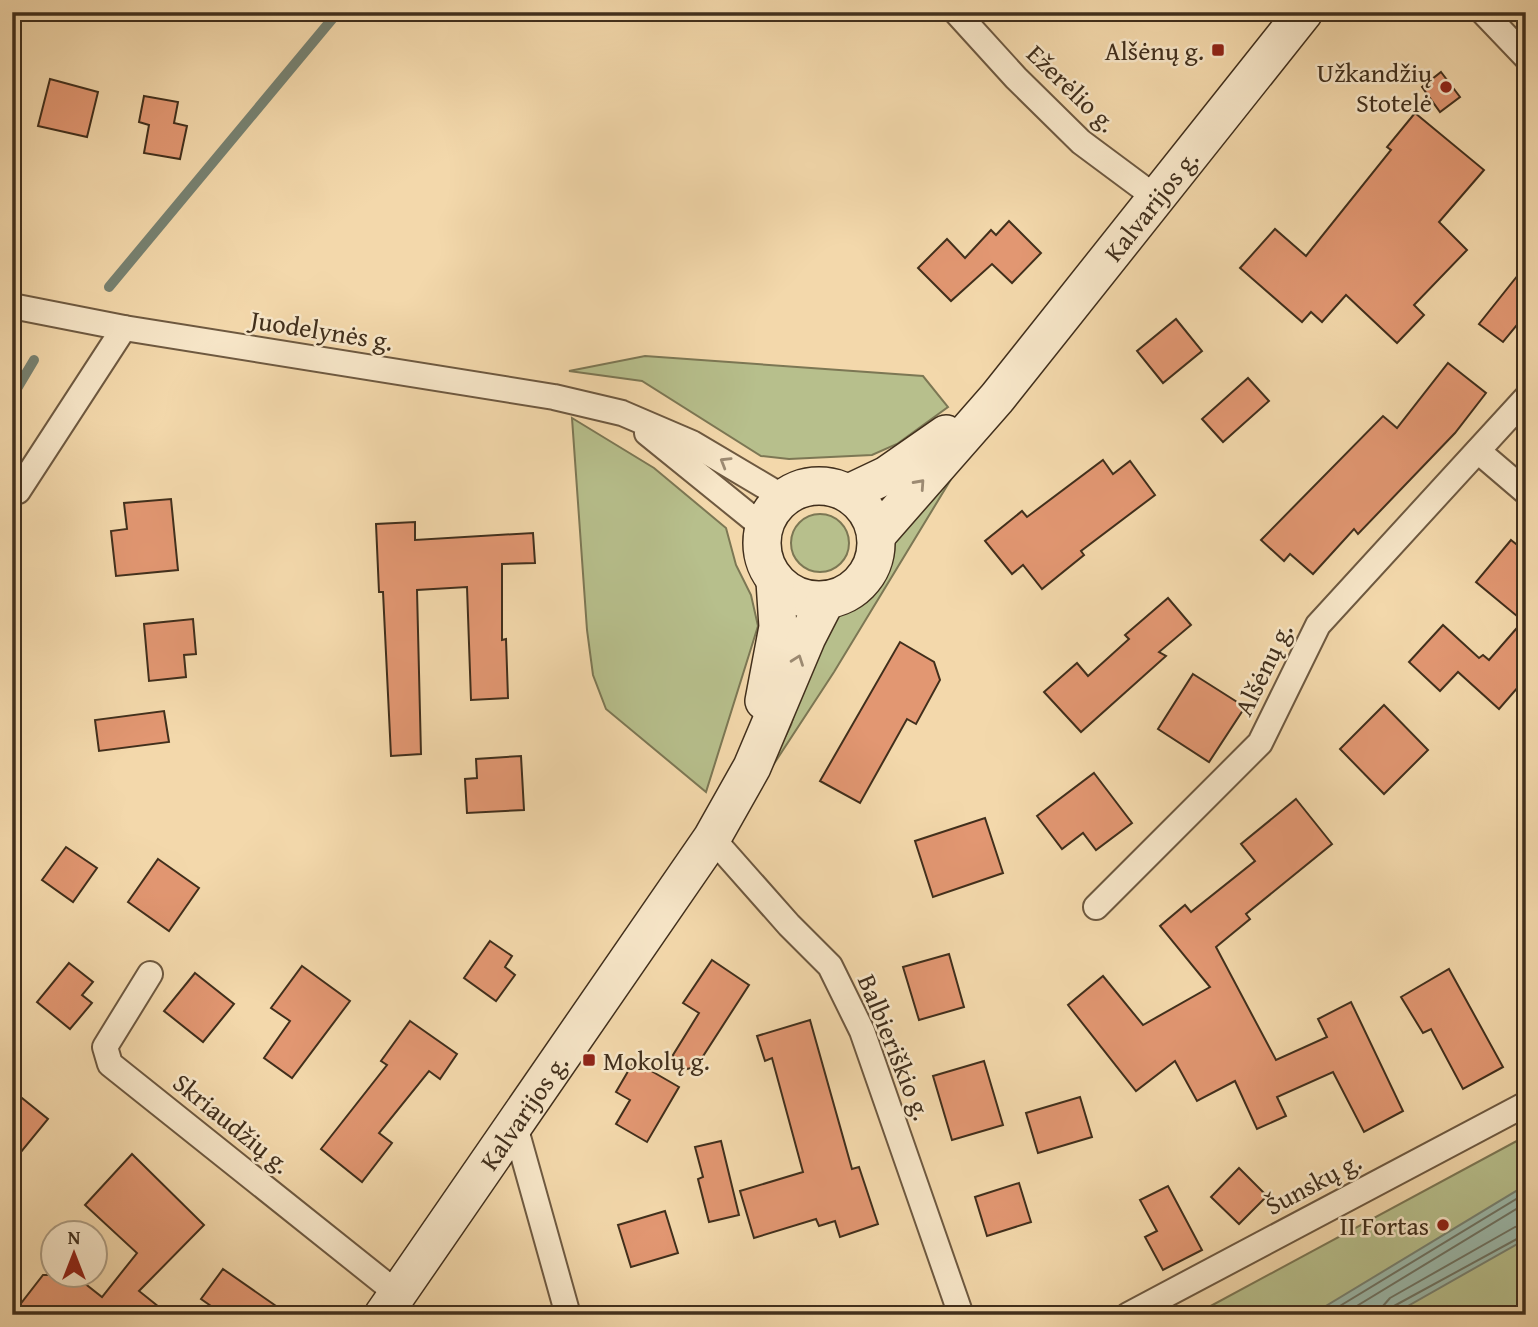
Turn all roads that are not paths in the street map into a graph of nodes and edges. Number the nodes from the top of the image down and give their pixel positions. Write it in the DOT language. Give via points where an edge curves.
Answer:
graph roads {
  1 [pos="956,12"];
  2 [pos="1304,12"];
  3 [pos="1483,12"];
  4 [pos="1526,58"];
  5 [pos="1154,197"];
  6 [pos="12,306"];
  7 [pos="124,328"];
  8 [pos="997,398"];
  9 [pos="1526,398"];
  10 [pos="622,413"];
  11 [pos="1478,452"];
  12 [pos="12,492"];
  13 [pos="1526,492"];
  14 [pos="849,494"];
  15 [pos="783,497"];
  16 [pos="763,527"];
  17 [pos="876,536"];
  18 [pos="775,580"];
  19 [pos="826,600"];
  20 [pos="752,767"];
  21 [pos="712,838"];
  22 [pos="1096,908"];
  23 [pos="150,974"];
  24 [pos="1526,1104"];
  25 [pos="515,1126"];
  26 [pos="391,1304"];
  27 [pos="568,1315"];
  28 [pos="961,1315"];
  29 [pos="1128,1315"];
  1 -- 5 [label="street, Ežerėlio g." via="1081,142"];
  2 -- 5 [label="main road, Kalvarijos g."];
  3 -- 4 [label="street"];
  5 -- 8 [label="main road, Kalvarijos g."];
  6 -- 7 [label="street, Juodelynės g."];
  7 -- 10 [label="street, Juodelynės g." via="554,397"];
  7 -- 12 [label="street" via="18,491"];
  8 -- 14 [label="main road, Kalvarijos g." via="887,475"];
  17 -- 8 [label="main road, Kalvarijos g., one-way"];
  9 -- 11 [label="street, Alšėnų g."];
  15 -- 10 [label="street, Juodelynės g., one-way" via="692,443"];
  10 -- 16 [label="street, Juodelynės g."];
  11 -- 13 [label="street"];
  11 -- 22 [label="street, Alšėnų g." via="1318,625 1260,743"];
  14 -- 15 [label="main road" via="816,485"];
  14 -- 17 [label="main road" via="862,505"];
  15 -- 16 [label="main road"];
  16 -- 18 [label="main road" via="763,555"];
  17 -- 19 [label="main road" via="869,571 844,595"];
  18 -- 19 [label="main road" via="789,592"];
  18 -- 20 [label="main road, Kalvarijos g." via="778,627"];
  20 -- 19 [label="main road, Kalvarijos g., one-way"];
  20 -- 21 [label="main road, Kalvarijos g."];
  21 -- 25 [label="main road, Kalvarijos g."];
  21 -- 28 [label="street, Balbieriškio g." via="830,966 862,1031"];
  23 -- 26 [label="street, Skriaudžių g." via="105,1047 110,1064"];
  24 -- 29 [label="street, Šunskų g."];
  25 -- 26 [label="main road, Kalvarijos g."];
  25 -- 27 [label="street"];
}
